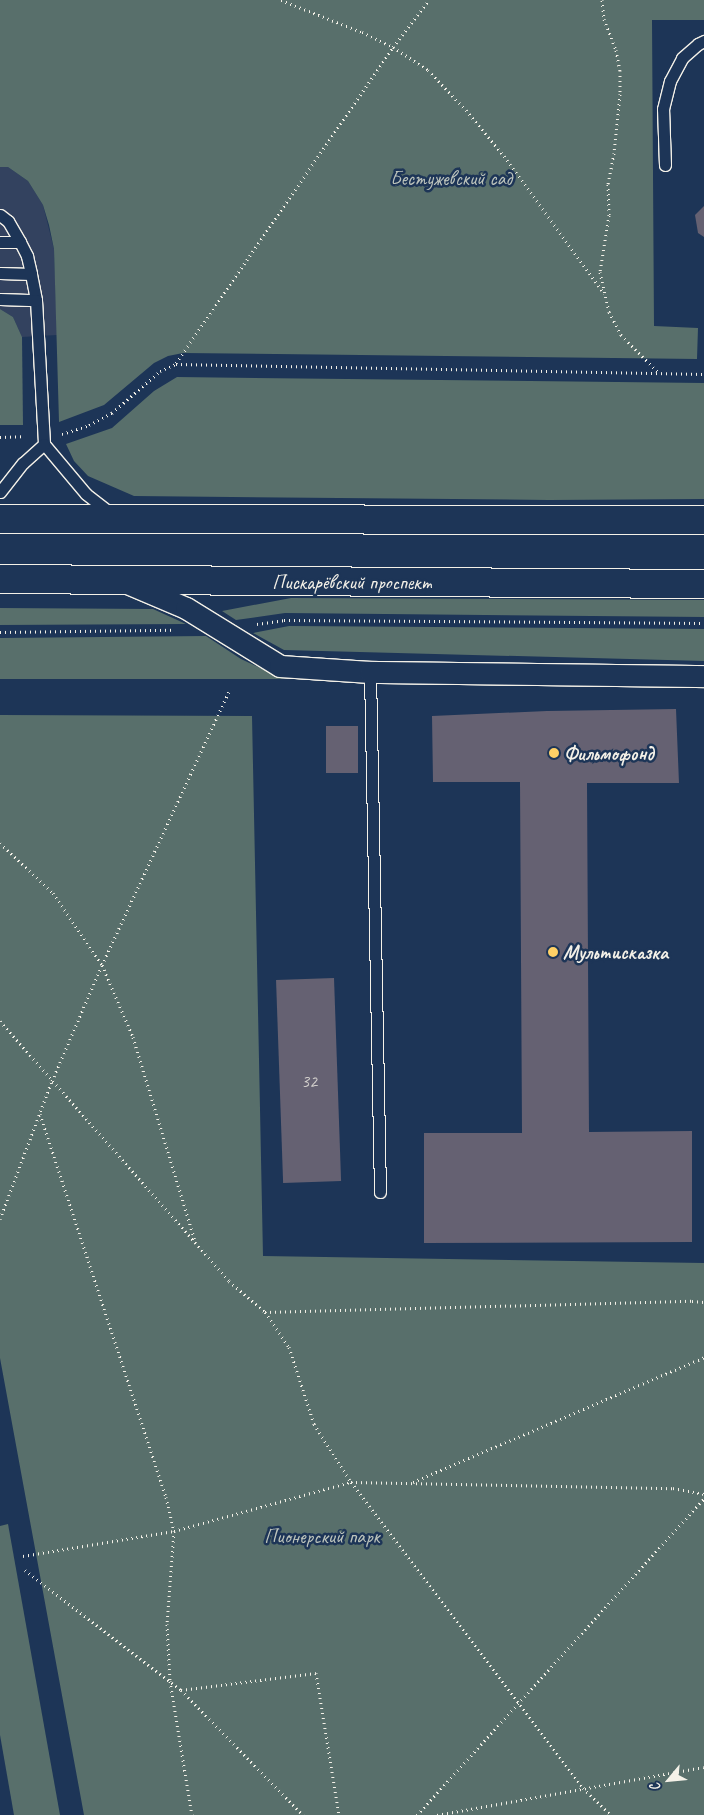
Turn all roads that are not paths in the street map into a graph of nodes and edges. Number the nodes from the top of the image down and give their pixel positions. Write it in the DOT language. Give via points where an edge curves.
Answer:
graph roads {
  1 [pos="704,41"];
  2 [pos="665,165"];
  3 [pos="0,215"];
  4 [pos="0,242"];
  5 [pos="20,242"];
  6 [pos="0,273"];
  7 [pos="31,274"];
  8 [pos="0,299"];
  9 [pos="36,300"];
  10 [pos="43,440"];
  11 [pos="0,492"];
  12 [pos="0,518"];
  13 [pos="118,519"];
  14 [pos="704,520"];
  15 [pos="0,579"];
  16 [pos="120,580"];
  17 [pos="704,584"];
  18 [pos="370,672"];
  19 [pos="704,676"];
  20 [pos="380,1192"];
  1 -- 2 [label="lane" via="682,58 670,81 664,109"];
  3 -- 5 [label="lane" via="8,221"];
  4 -- 5 [label="lane"];
  5 -- 7 [label="lane"];
  6 -- 7 [label="lane"];
  7 -- 9 [label="lane"];
  8 -- 9 [label="lane"];
  9 -- 10 [label="lane"];
  10 -- 11 [label="lane"];
  10 -- 13 [label="lane" via="86,494"];
  12 -- 13 [label="main road"];
  13 -- 14 [label="main road"];
  15 -- 16 [label="main road, Пискарёвский проспект"];
  16 -- 17 [label="main road, Пискарёвский проспект"];
  16 -- 18 [label="street" via="186,608 280,666"];
  18 -- 19 [label="street"];
  18 -- 20 [label="lane"];
}
